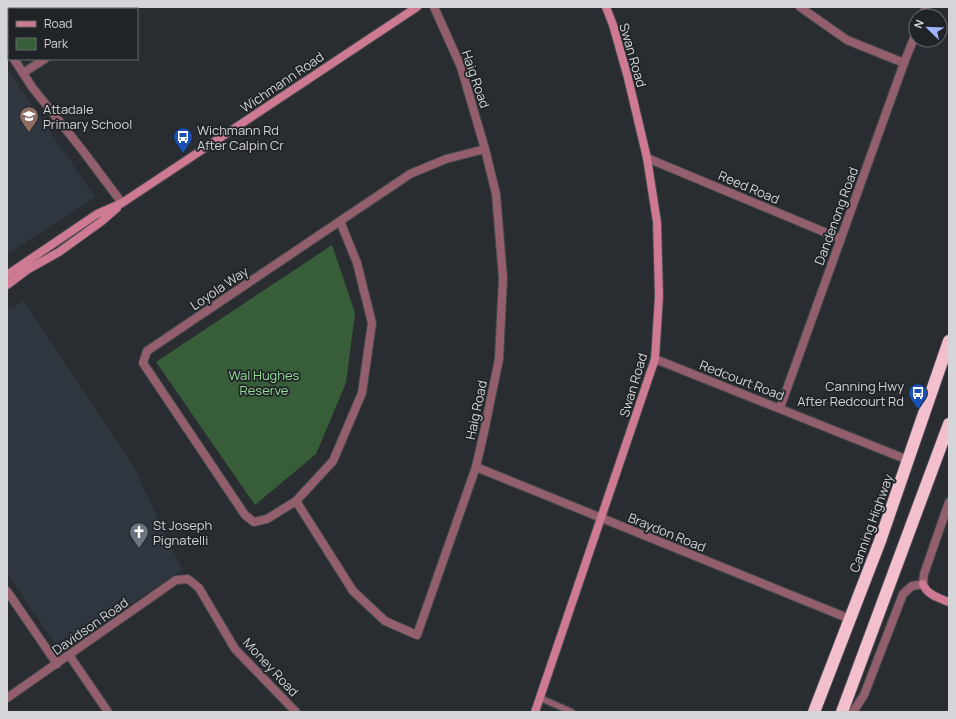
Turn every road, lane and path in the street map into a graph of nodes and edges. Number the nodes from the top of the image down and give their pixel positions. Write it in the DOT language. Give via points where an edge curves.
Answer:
graph roads {
  1 [pos="417,7"];
  2 [pos="434,7"];
  3 [pos="606,7"];
  4 [pos="800,7"];
  5 [pos="910,48"];
  6 [pos="15,60"];
  7 [pos="43,60"];
  8 [pos="904,63"];
  9 [pos="23,73"];
  10 [pos="485,149"];
  11 [pos="647,158"];
  12 [pos="122,203"];
  13 [pos="340,221"];
  14 [pos="840,239"];
  15 [pos="7,275"];
  16 [pos="7,285"];
  17 [pos="949,341"];
  18 [pos="655,359"];
  19 [pos="780,408"];
  20 [pos="949,424"];
  21 [pos="908,460"];
  22 [pos="476,467"];
  23 [pos="296,501"];
  24 [pos="949,502"];
  25 [pos="602,518"];
  26 [pos="188,579"];
  27 [pos="923,584"];
  28 [pos="7,591"];
  29 [pos="949,602"];
  30 [pos="850,619"];
  31 [pos="70,655"];
  32 [pos="57,664"];
  33 [pos="7,698"];
  34 [pos="540,698"];
  35 [pos="108,712"];
  36 [pos="296,712"];
  37 [pos="535,712"];
  38 [pos="572,712"];
  39 [pos="814,712"];
  40 [pos="842,712"];
  41 [pos="853,712"];
  1 -- 12 [label="street, Wichmann Road"];
  2 -- 10 [label="street, Haig Road" via="461,67"];
  3 -- 11 [label="street, Swan Road" via="628,78"];
  4 -- 8 [label="street" via="847,40"];
  5 -- 8 [label="street, Dandenong Road"];
  6 -- 9 [label="street"];
  7 -- 9 [label="street"];
  8 -- 14 [label="street, Dandenong Road"];
  9 -- 12 [label="street"];
  10 -- 13 [label="street, Loyola Way" via="446,159 410,174"];
  10 -- 22 [label="street, Haig Road" via="496,194 503,278 500,359"];
  11 -- 14 [label="street, Reed Road"];
  11 -- 18 [label="street, Swan Road" via="657,222 659,296"];
  12 -- 15 [label="street, Wichmann Road" via="97,214"];
  12 -- 16 [label="street, Wichmann Road" via="105,219 59,252"];
  13 -- 23 [label="street" via="356,264 372,323 362,393 333,461"];
  13 -- 23 [label="street, Loyola Way" via="147,351 143,363 245,515 254,522 267,519"];
  14 -- 19 [label="street, Dandenong Road"];
  17 -- 21 [label="highway, Canning Highway"];
  18 -- 19 [label="street, Redcourt Road"];
  18 -- 25 [label="street, Swan Road"];
  19 -- 21 [label="street, Redcourt Road"];
  20 -- 40 [label="highway"];
  21 -- 30 [label="highway, Canning Highway"];
  22 -- 23 [label="street, Haig Road" via="417,635 386,622 353,590"];
  22 -- 25 [label="street, Braydon Road"];
  24 -- 27 [label="street" via="924,574"];
  25 -- 30 [label="street, Braydon Road"];
  25 -- 34 [label="street, Swan Road"];
  26 -- 31 [label="street, Davidson Road" via="176,580"];
  26 -- 36 [label="street, Money Road" via="199,588 235,649"];
  27 -- 29 [label="street" via="932,595"];
  27 -- 41 [label="street" via="912,586 903,594 864,695"];
  28 -- 32 [label="street"];
  30 -- 39 [label="highway, Canning Highway"];
  31 -- 32 [label="street, Davidson Road"];
  31 -- 35 [label="street"];
  32 -- 33 [label="street, Davidson Road"];
  34 -- 37 [label="street, Swan Road"];
  34 -- 38 [label="lane"];
}
